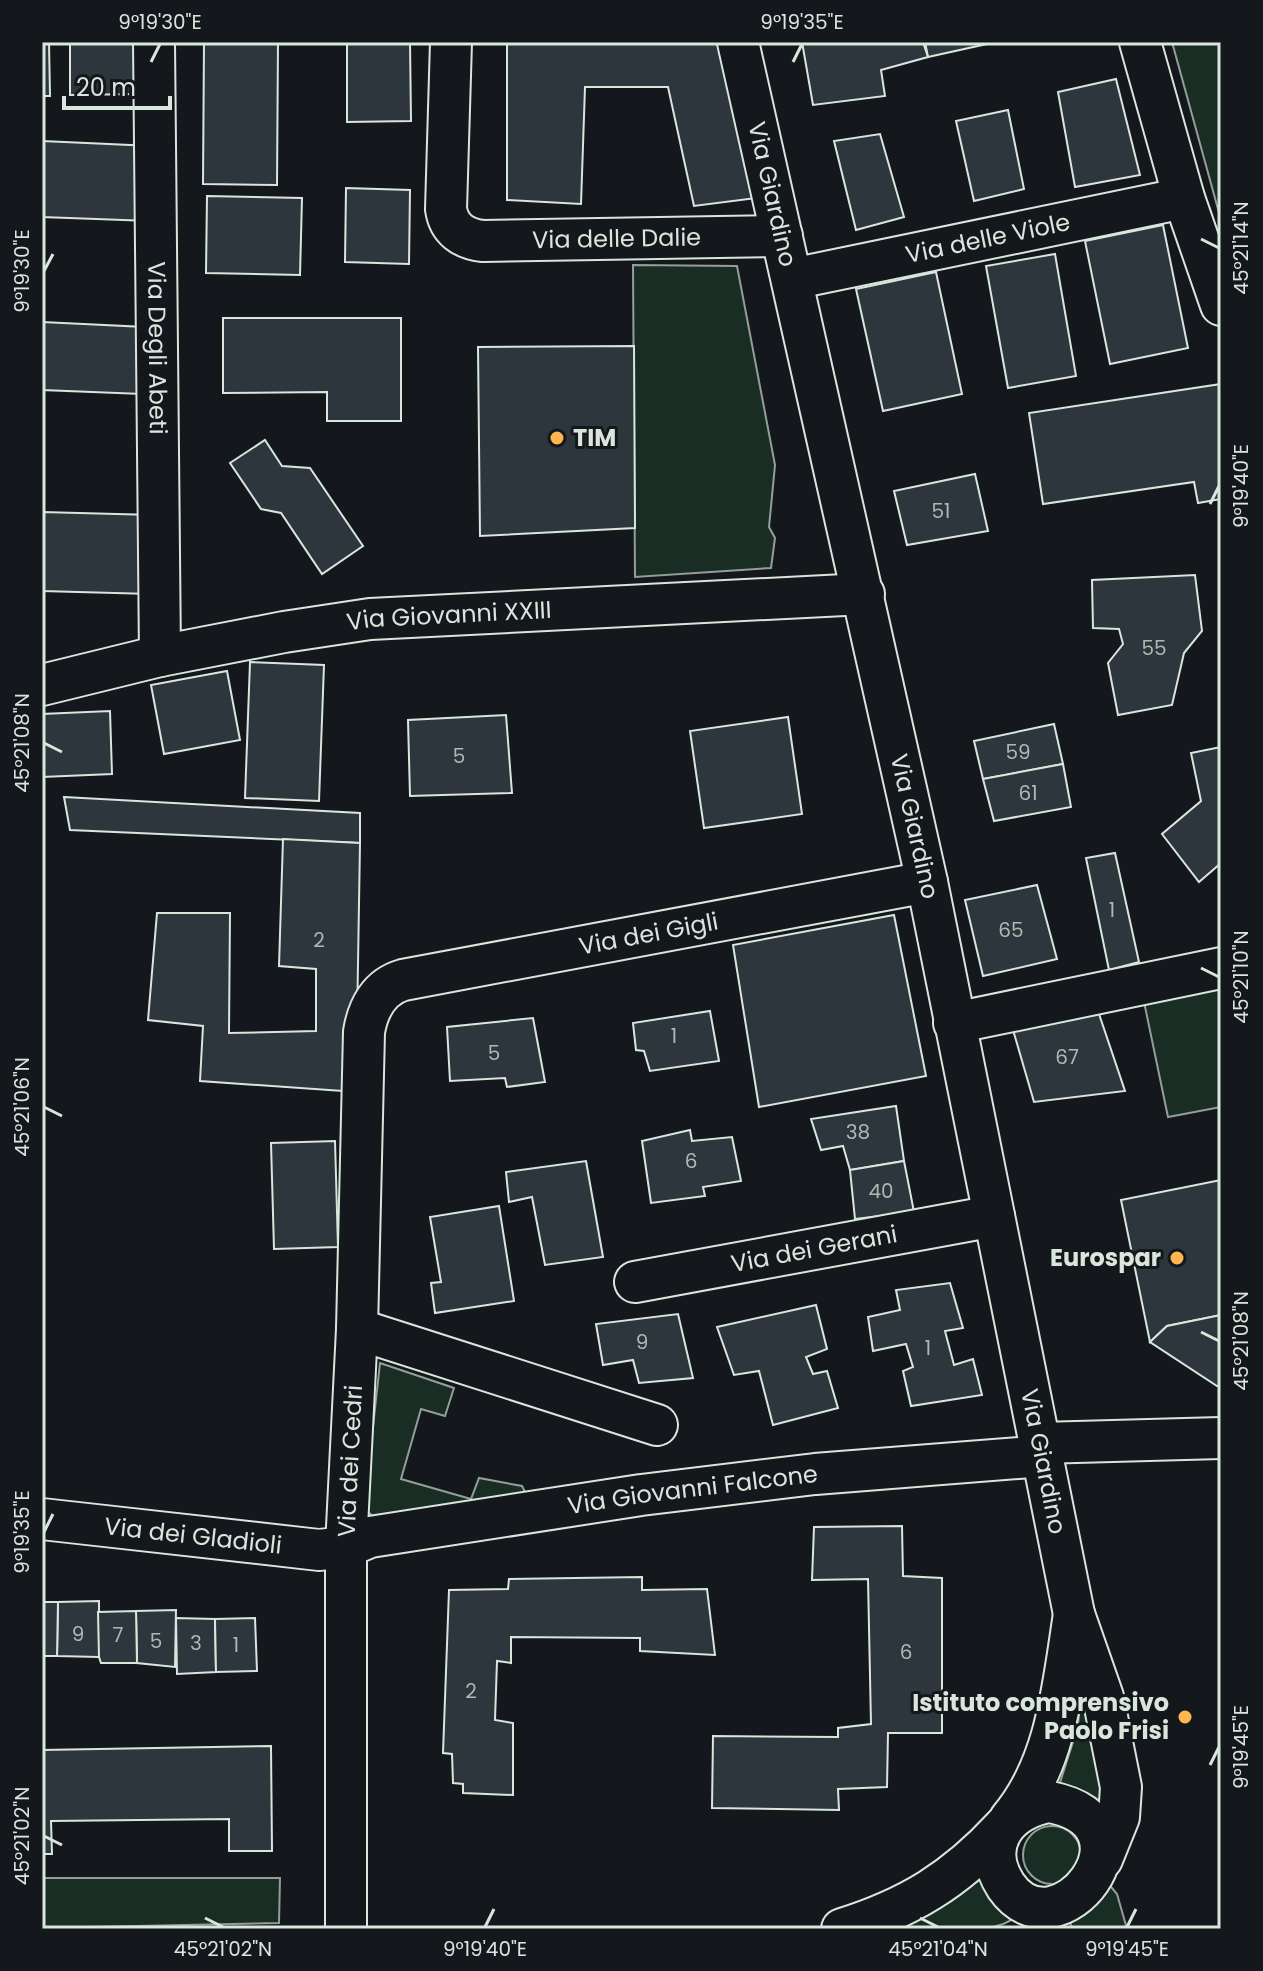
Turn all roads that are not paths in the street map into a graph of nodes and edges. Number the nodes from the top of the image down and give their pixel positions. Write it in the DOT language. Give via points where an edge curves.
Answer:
graph roads {
  1 [pos="154,42"];
  2 [pos="451,42"];
  3 [pos="738,42"];
  4 [pos="1140,42"];
  5 [pos="1184,198"];
  6 [pos="782,236"];
  7 [pos="792,279"];
  8 [pos="1221,305"];
  9 [pos="864,594"];
  10 [pos="160,656"];
  11 [pos="42,685"];
  12 [pos="927,882"];
  13 [pos="1221,968"];
  14 [pos="376,997"];
  15 [pos="954,1023"];
  16 [pos="994,1216"];
  17 [pos="635,1282"];
  18 [pos="357,1329"];
  19 [pos="657,1425"];
  20 [pos="1221,1438"];
  21 [pos="1042,1450"];
  22 [pos="42,1519"];
  23 [pos="346,1547"];
  24 [pos="1074,1614"];
  25 [pos="1006,1824"];
  26 [pos="1102,1859"];
  27 [pos="1054,1908"];
  28 [pos="346,1929"];
  29 [pos="842,1929"];
  30 [pos="1006,1929"];
  1 -- 10 [label="street, Via Degli Abeti"];
  2 -- 6 [label="street, Via delle Dalie" via="446,209 454,229 464,236 483,241"];
  3 -- 6 [label="street, Via Giardino"];
  4 -- 5 [label="street"];
  5 -- 7 [label="street, Via delle Viole"];
  5 -- 8 [label="street"];
  6 -- 7 [label="street, Via Giardino"];
  7 -- 9 [label="street, Via Giardino"];
  9 -- 10 [label="street, Via Giovanni XXIII" via="387,617"];
  9 -- 12 [label="street, Via Giardino"];
  10 -- 11 [label="street, Via Giovanni XXIII"];
  12 -- 14 [label="street, Via dei Gigli" via="403,980"];
  12 -- 15 [label="street, Via Giardino"];
  13 -- 15 [label="street"];
  14 -- 18 [label="street, Via dei Cedri" via="364,1032"];
  15 -- 16 [label="street, Via Giardino"];
  16 -- 17 [label="street, Via dei Gerani"];
  16 -- 21 [label="street, Via Giardino"];
  18 -- 19 [label="street"];
  18 -- 23 [label="street, Via dei Cedri"];
  20 -- 21 [label="street, Via Giovanni Falcone"];
  21 -- 23 [label="street, Via Giovanni Falcone" via="641,1495 370,1537"];
  21 -- 24 [label="street, Via Giardino"];
  22 -- 23 [label="street, Via dei Gladioli" via="319,1550"];
  23 -- 28 [label="street, Via dei Cedri"];
  24 -- 25 [label="street, Via Giardino" via="1047,1750 1024,1802"];
  24 -- 26 [label="street, Via Giardino" via="1103,1697 1121,1787 1119,1817"];
  25 -- 26 [label="street, Via Giardino" via="1033,1805 1067,1805 1093,1826"];
  25 -- 27 [label="street, Via Giardino" via="996,1852 1000,1877 1023,1901"];
  25 -- 29 [label="street, Via Giardino" via="976,1857 936,1888 905,1906"];
  26 -- 27 [label="street, Via Giardino" via="1082,1889"];
  27 -- 30 [label="street, Via Giardino"];
}
